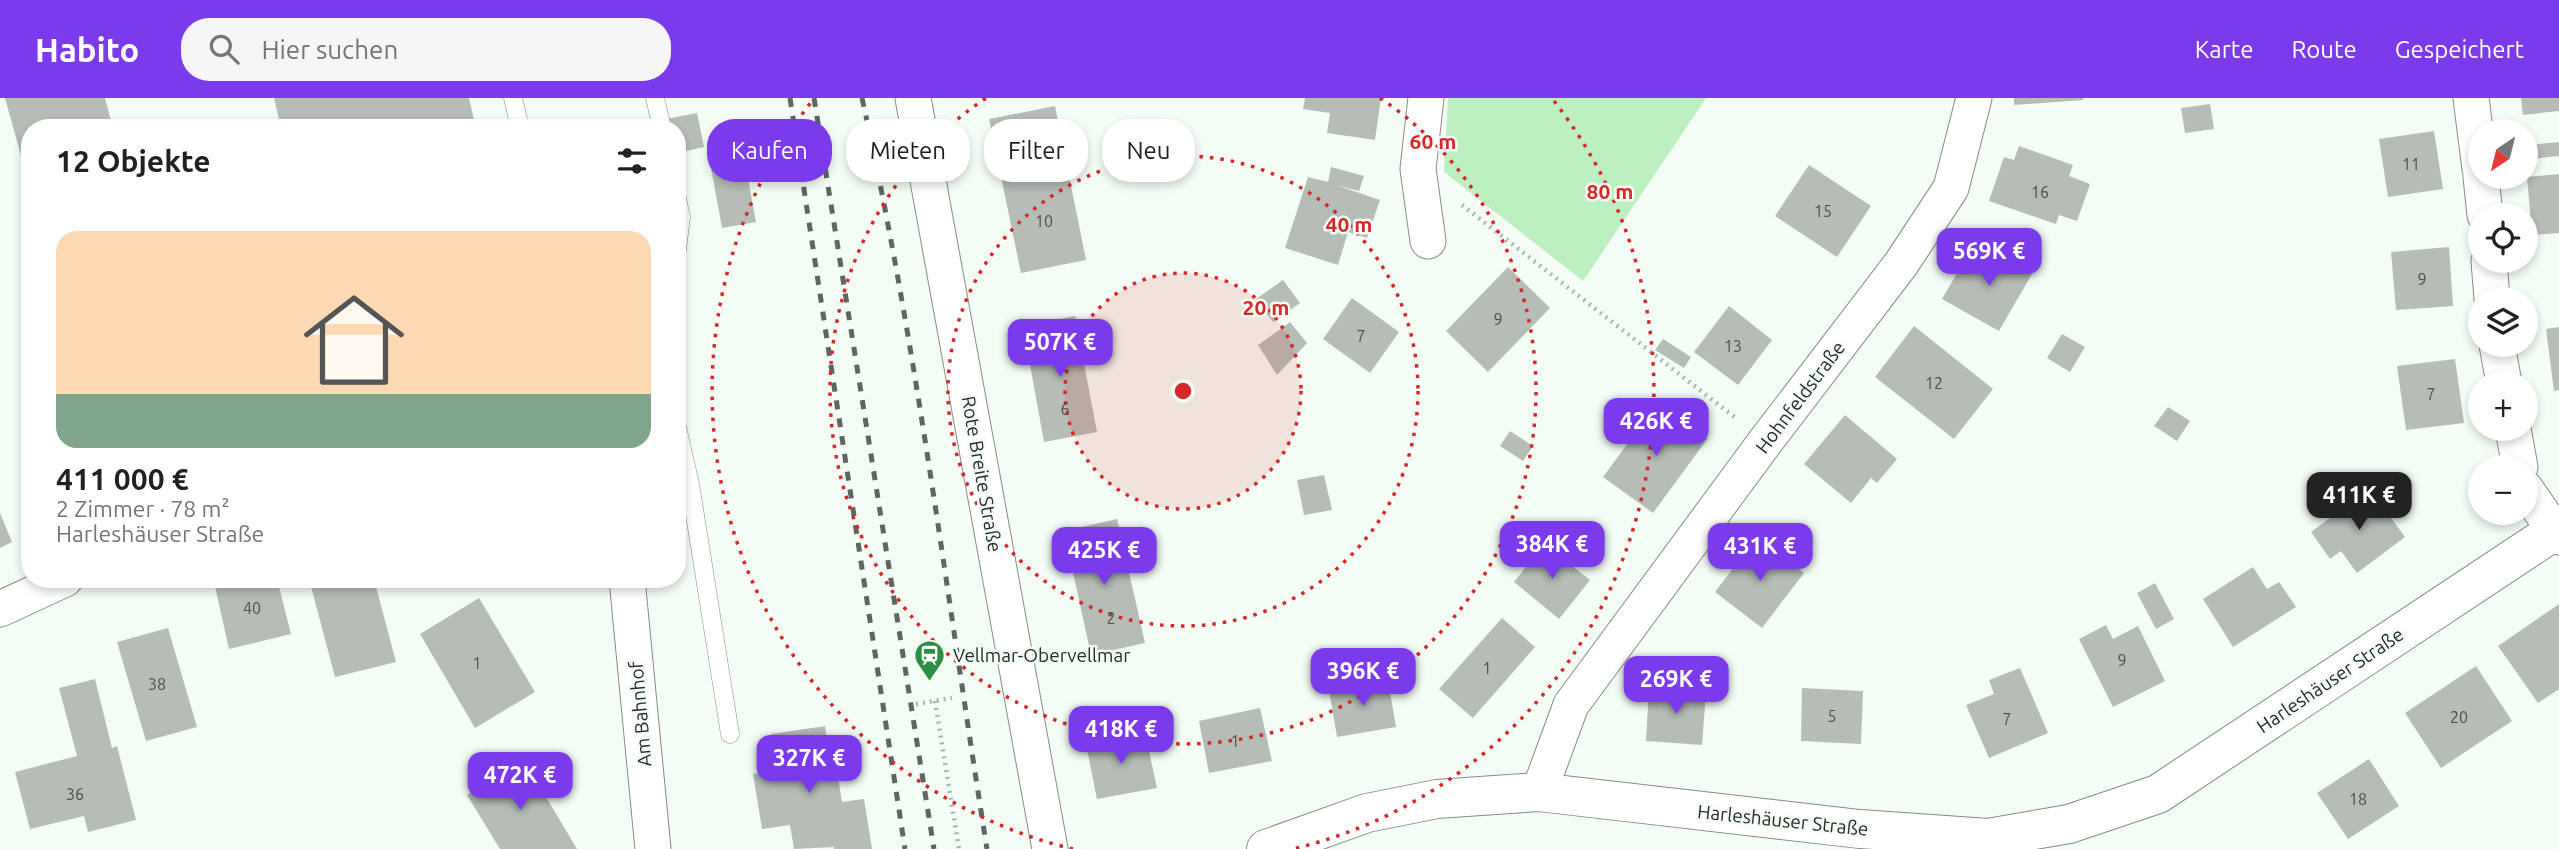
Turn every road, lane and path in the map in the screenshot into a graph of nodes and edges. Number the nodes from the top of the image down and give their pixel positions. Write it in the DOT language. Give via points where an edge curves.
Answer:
graph roads {
  1 [pos="513,98"];
  2 [pos="655,98"];
  3 [pos="913,98"];
  4 [pos="1426,98"];
  5 [pos="1974,98"];
  6 [pos="2471,98"];
  7 [pos="518,119"];
  8 [pos="660,119"];
  9 [pos="2474,119"];
  10 [pos="1418,169"];
  11 [pos="1428,241"];
  12 [pos="1765,442"];
  13 [pos="686,466"];
  14 [pos="2538,506"];
  15 [pos="2557,532"];
  16 [pos="46,588"];
  17 [pos="628,588"];
  18 [pos="0,609"];
  19 [pos="952,698"];
  20 [pos="935,701"];
  21 [pos="916,704"];
  22 [pos="730,734"];
  23 [pos="1539,792"];
  24 [pos="653,849"];
  25 [pos="959,849"];
  26 [pos="1050,849"];
  27 [pos="1266,849"];
  1 -- 7 [label="lane"];
  2 -- 8 [label="lane"];
  3 -- 26 [label="street, Rote Breite Straße"];
  4 -- 10 [label="street"];
  5 -- 12 [label="street, Hohnfeldstraße" via="1951,188 1901,264"];
  6 -- 9 [label="street"];
  10 -- 11 [label="street"];
  10 -- 12 [label="path"];
  12 -- 23 [label="street, Hohnfeldstraße" via="1571,705"];
  13 -- 22 [label="lane"];
  14 -- 15 [label="street"];
  15 -- 23 [label="main road, Harleshäuser Straße" via="2158,794 2069,824 1988,838 1860,830"];
  16 -- 18 [label="street"];
  17 -- 24 [label="street, Am Bahnhof"];
  19 -- 20 [label="path"];
  20 -- 21 [label="path"];
  20 -- 25 [label="path"];
  23 -- 27 [label="main road, Harleshäuser Straße" via="1437,799 1367,813"];
}
